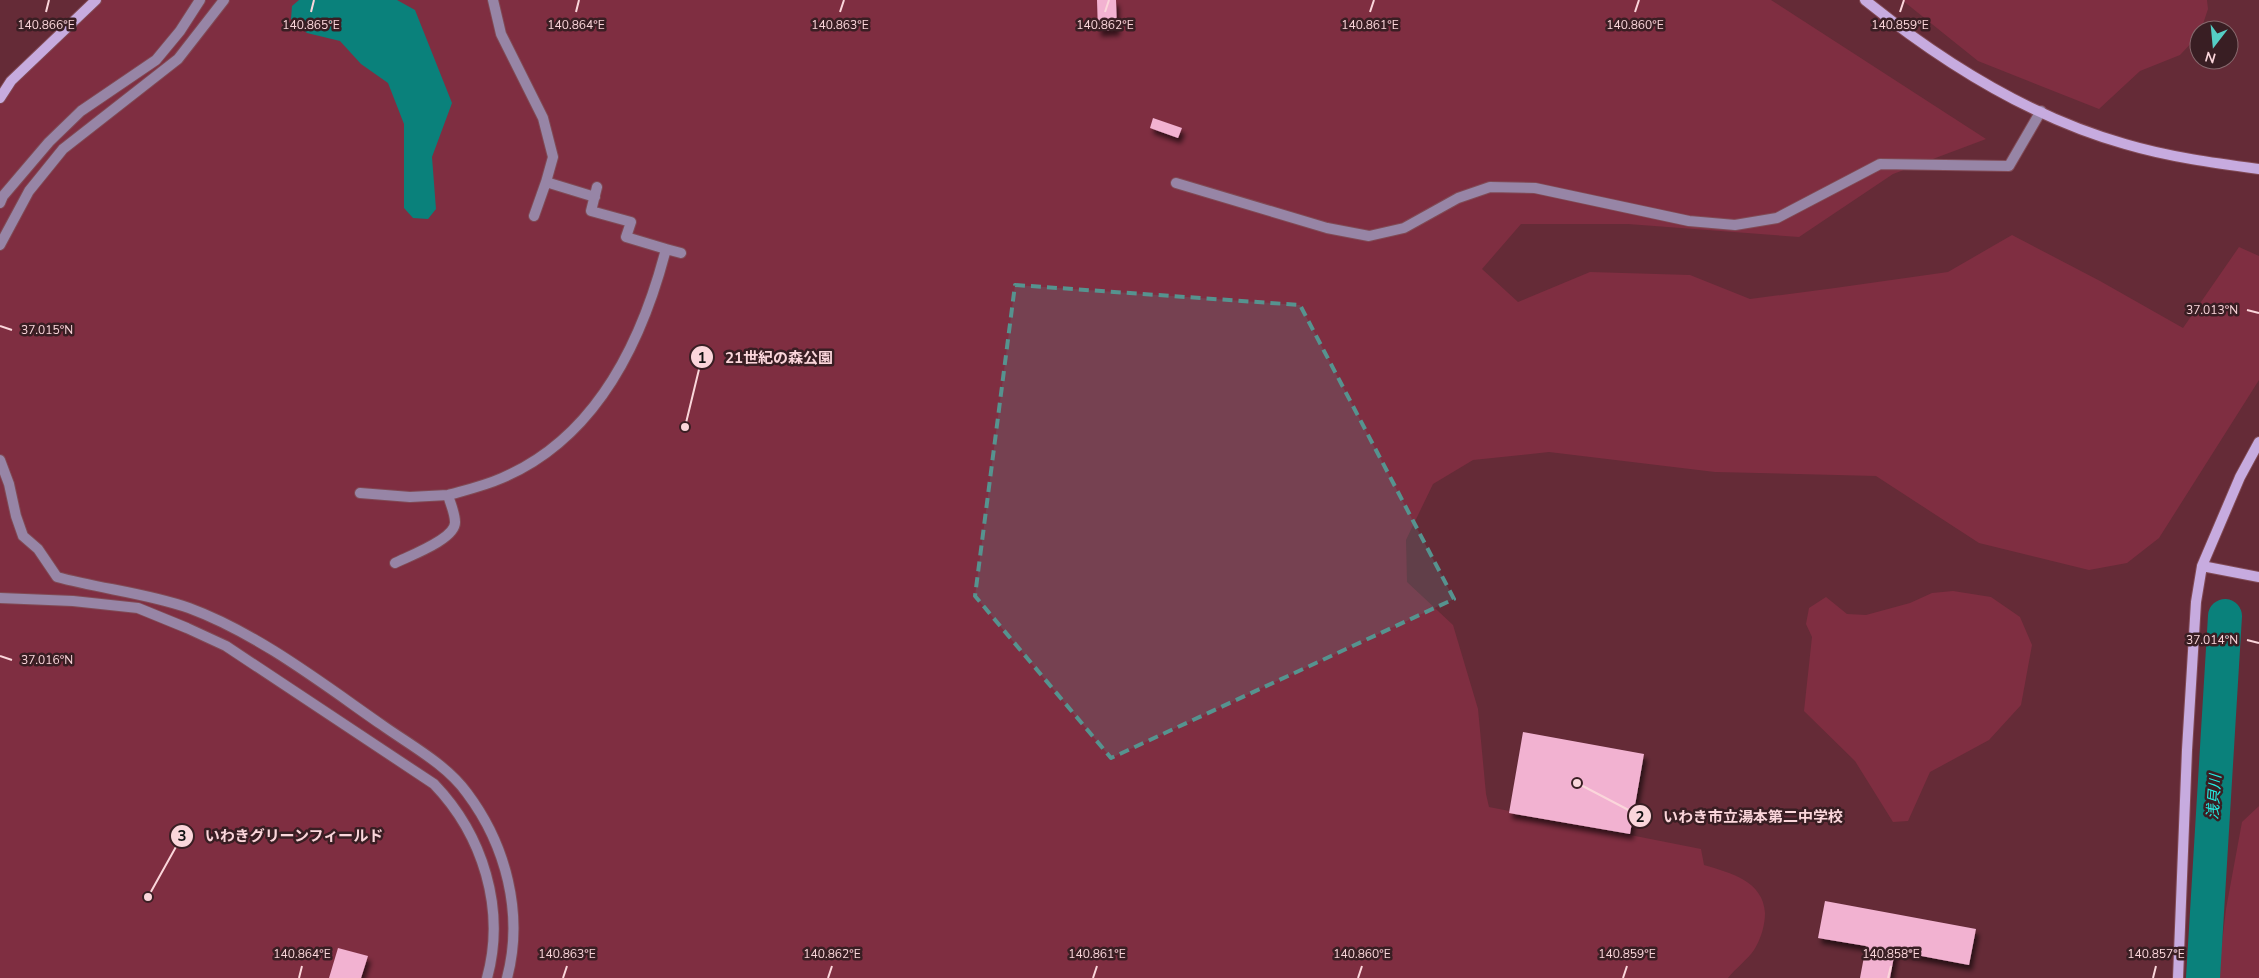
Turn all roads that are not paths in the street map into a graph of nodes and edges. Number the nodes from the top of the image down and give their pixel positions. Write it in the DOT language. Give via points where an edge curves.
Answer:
graph roads {
  1 [pos="96,0"];
  2 [pos="200,0"];
  3 [pos="224,0"];
  4 [pos="493,0"];
  5 [pos="1865,0"];
  6 [pos="0,98"];
  7 [pos="2041,112"];
  8 [pos="2259,169"];
  9 [pos="546,182"];
  10 [pos="1176,183"];
  11 [pos="0,203"];
  12 [pos="534,216"];
  13 [pos="0,245"];
  14 [pos="666,249"];
  15 [pos="681,253"];
  16 [pos="2259,442"];
  17 [pos="0,460"];
  18 [pos="360,493"];
  19 [pos="448,495"];
  20 [pos="395,563"];
  21 [pos="2202,566"];
  22 [pos="2259,577"];
  23 [pos="0,598"];
  24 [pos="487,978"];
  25 [pos="508,978"];
  26 [pos="2178,978"];
  1 -- 6 [label="street" via="11,81"];
  2 -- 11 [label="street" via="180,32 156,60 81,111 50,142"];
  3 -- 13 [label="street" via="178,59 64,149 28,191"];
  4 -- 9 [label="street" via="501,34 544,118 553,157"];
  5 -- 7 [label="street" via="1949,62"];
  7 -- 8 [label="street" via="2125,144 2191,159"];
  7 -- 10 [label="street" via="2009,166 1880,164 1777,218 1735,225 1688,220 1535,188 1490,187 1458,198 1404,228 1368,236 1327,228"];
  9 -- 12 [label="street"];
  9 -- 14 [label="street" via="596,192 590,211 631,222 626,237"];
  14 -- 15 [label="street"];
  14 -- 19 [label="street" via="629,355 590,413 526,466 481,486"];
  16 -- 21 [label="street" via="2236,486"];
  17 -- 25 [label="street" via="10,484 23,536 38,549 57,577 163,599 246,634 353,703 456,780 467,792 498,846 508,873 514,932"];
  18 -- 19 [label="street" via="410,498"];
  19 -- 20 [label="street" via="455,522 448,537"];
  21 -- 22 [label="street"];
  21 -- 26 [label="street" via="2196,602 2187,750"];
  23 -- 24 [label="street" via="138,608 187,628 226,646 434,784 454,804 484,866 495,917 493,954"];
}
